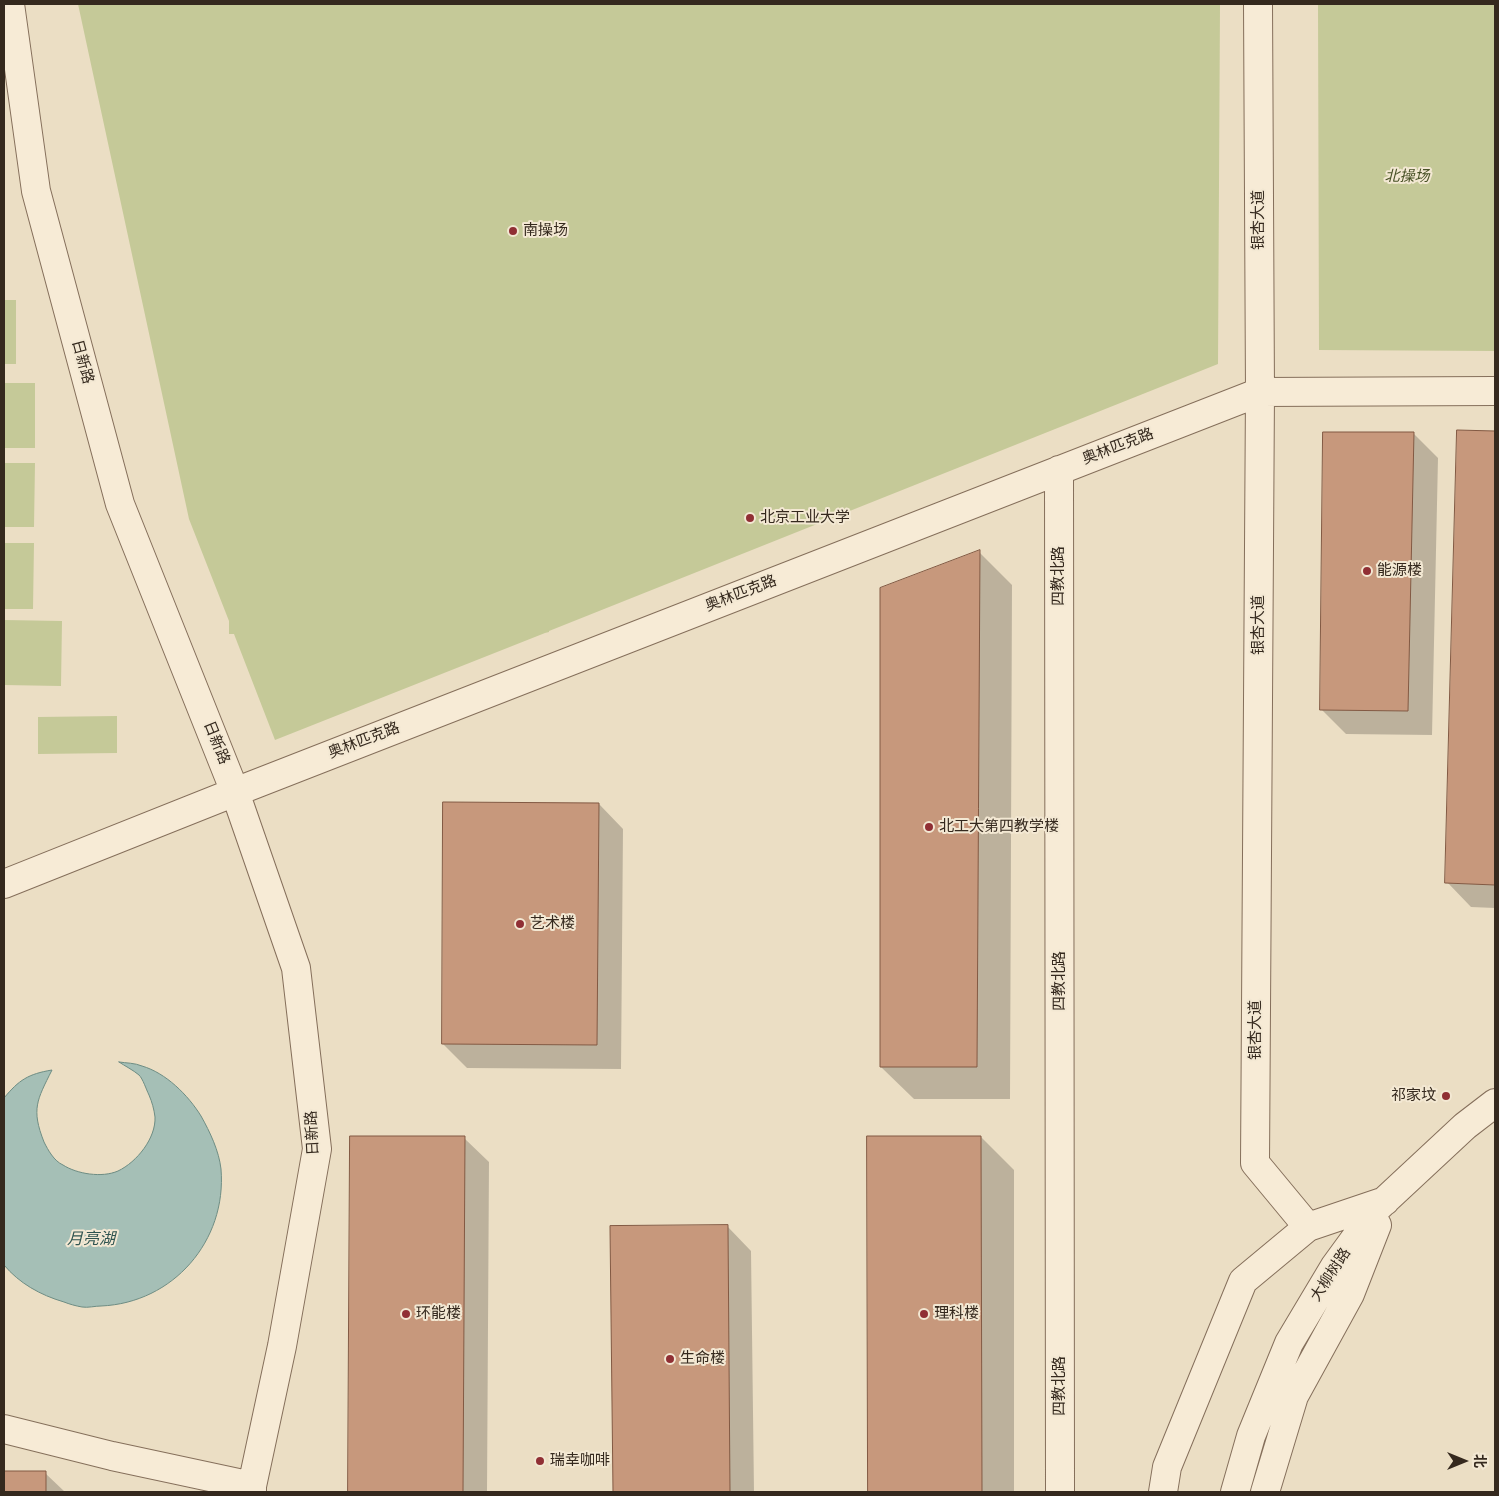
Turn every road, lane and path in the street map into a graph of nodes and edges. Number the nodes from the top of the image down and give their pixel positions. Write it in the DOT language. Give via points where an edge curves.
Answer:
graph roads {
  1 [pos="10,4"];
  2 [pos="1258,4"];
  3 [pos="1495,391"];
  4 [pos="1260,392"];
  5 [pos="1059,470"];
  6 [pos="235,792"];
  7 [pos="4,884"];
  8 [pos="1495,1102"];
  9 [pos="1387,1200"];
  10 [pos="1308,1226"];
  11 [pos="4,1430"];
  12 [pos="252,1489"];
  13 [pos="1060,1492"];
  14 [pos="1163,1492"];
  15 [pos="1235,1492"];
  16 [pos="1265,1492"];
  1 -- 6 [label="street, 日新路" via="36,191 120,504"];
  2 -- 4 [label="street, 银杏大道"];
  3 -- 4 [label="street, 奥林匹克路"];
  4 -- 5 [label="street, 奥林匹克路"];
  4 -- 10 [label="street, 银杏大道" via="1255,1163"];
  5 -- 6 [label="street, 奥林匹克路"];
  5 -- 13 [label="street, 四教北路"];
  6 -- 7 [label="street, 奥林匹克路"];
  6 -- 12 [label="street, 日新路" via="296,968 317,1149 282,1346"];
  8 -- 9 [label="street, 大柳树路"];
  9 -- 10 [label="street"];
  9 -- 15 [label="street, 大柳树路" via="1378,1207 1335,1266 1289,1343 1251,1436"];
  9 -- 16 [label="street" via="1350,1294 1294,1396"];
  10 -- 14 [label="street" via="1243,1281 1167,1467"];
  11 -- 12 [label="street"];
}
